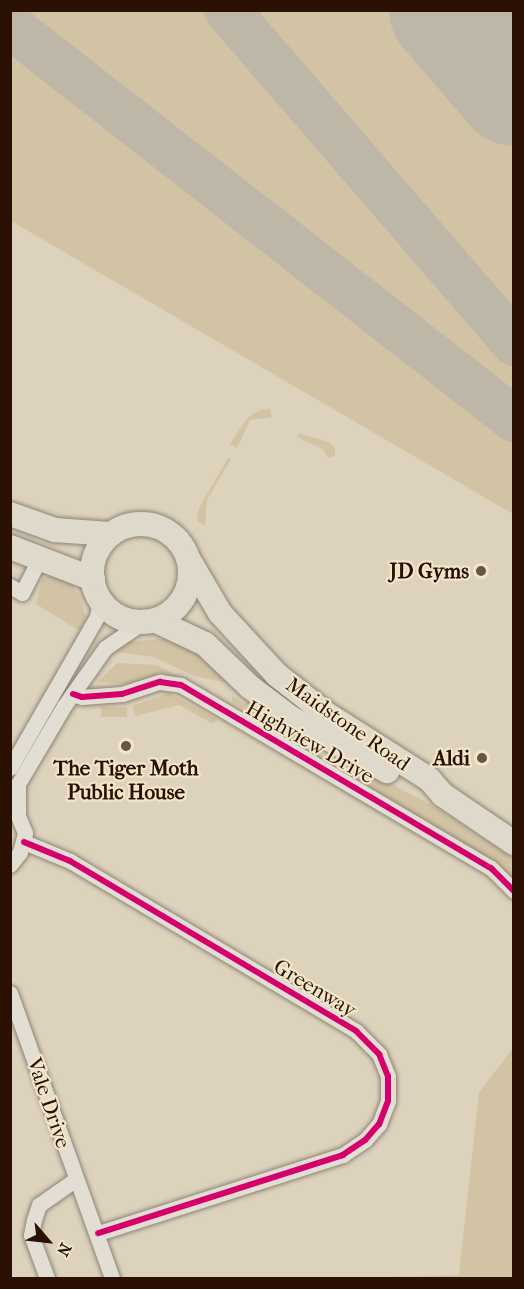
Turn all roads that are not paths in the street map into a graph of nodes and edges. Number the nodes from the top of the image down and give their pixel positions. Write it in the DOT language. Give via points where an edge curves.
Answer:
graph roads {
  1 [pos="10,514"];
  2 [pos="110,534"];
  3 [pos="10,547"];
  4 [pos="40,558"];
  5 [pos="189,560"];
  6 [pos="10,586"];
  7 [pos="96,589"];
  8 [pos="149,622"];
  9 [pos="83,678"];
  10 [pos="101,693"];
  11 [pos="73,694"];
  12 [pos="10,768"];
  13 [pos="443,795"];
  14 [pos="14,807"];
  15 [pos="24,842"];
  16 [pos="513,843"];
  17 [pos="10,866"];
  18 [pos="513,891"];
  19 [pos="10,993"];
  20 [pos="76,1179"];
  21 [pos="98,1233"];
  22 [pos="47,1278"];
  23 [pos="112,1278"];
  1 -- 2 [label="main road" via="55,530"];
  2 -- 5 [label="main road" via="133,525 156,526 178,541"];
  2 -- 7 [label="main road" via="94,559"];
  3 -- 4 [label="main road"];
  4 -- 6 [label="street" via="22,593"];
  4 -- 7 [label="main road"];
  5 -- 8 [label="main road" via="190,583 183,600 170,615"];
  5 -- 13 [label="main road, Maidstone Road" via="220,614 269,667 328,715 429,780"];
  7 -- 8 [label="main road" via="120,617"];
  7 -- 12 [label="street" via="97,617"];
  8 -- 9 [label="street" via="108,645"];
  8 -- 13 [label="main road, Maidstone Road" via="205,644 250,687 291,718 422,791"];
  9 -- 10 [label="street"];
  9 -- 11 [label="street"];
  10 -- 11 [label="street, Highview Drive" via="82,697"];
  10 -- 18 [label="street, Highview Drive" via="122,694 160,681 182,685 491,868"];
  11 -- 14 [label="street" via="18,784"];
  13 -- 16 [label="main road, Maidstone Road"];
  14 -- 15 [label="street"];
  15 -- 17 [label="street"];
  15 -- 21 [label="street, Greenway" via="70,861 356,1031 379,1054 388,1076 388,1101 380,1124 366,1140 343,1155"];
  19 -- 20 [label="street, Vale Drive"];
  20 -- 21 [label="street, Vale Drive"];
  20 -- 22 [label="street" via="39,1205 34,1220 31,1235"];
  21 -- 23 [label="street, Vale Drive"];
}
